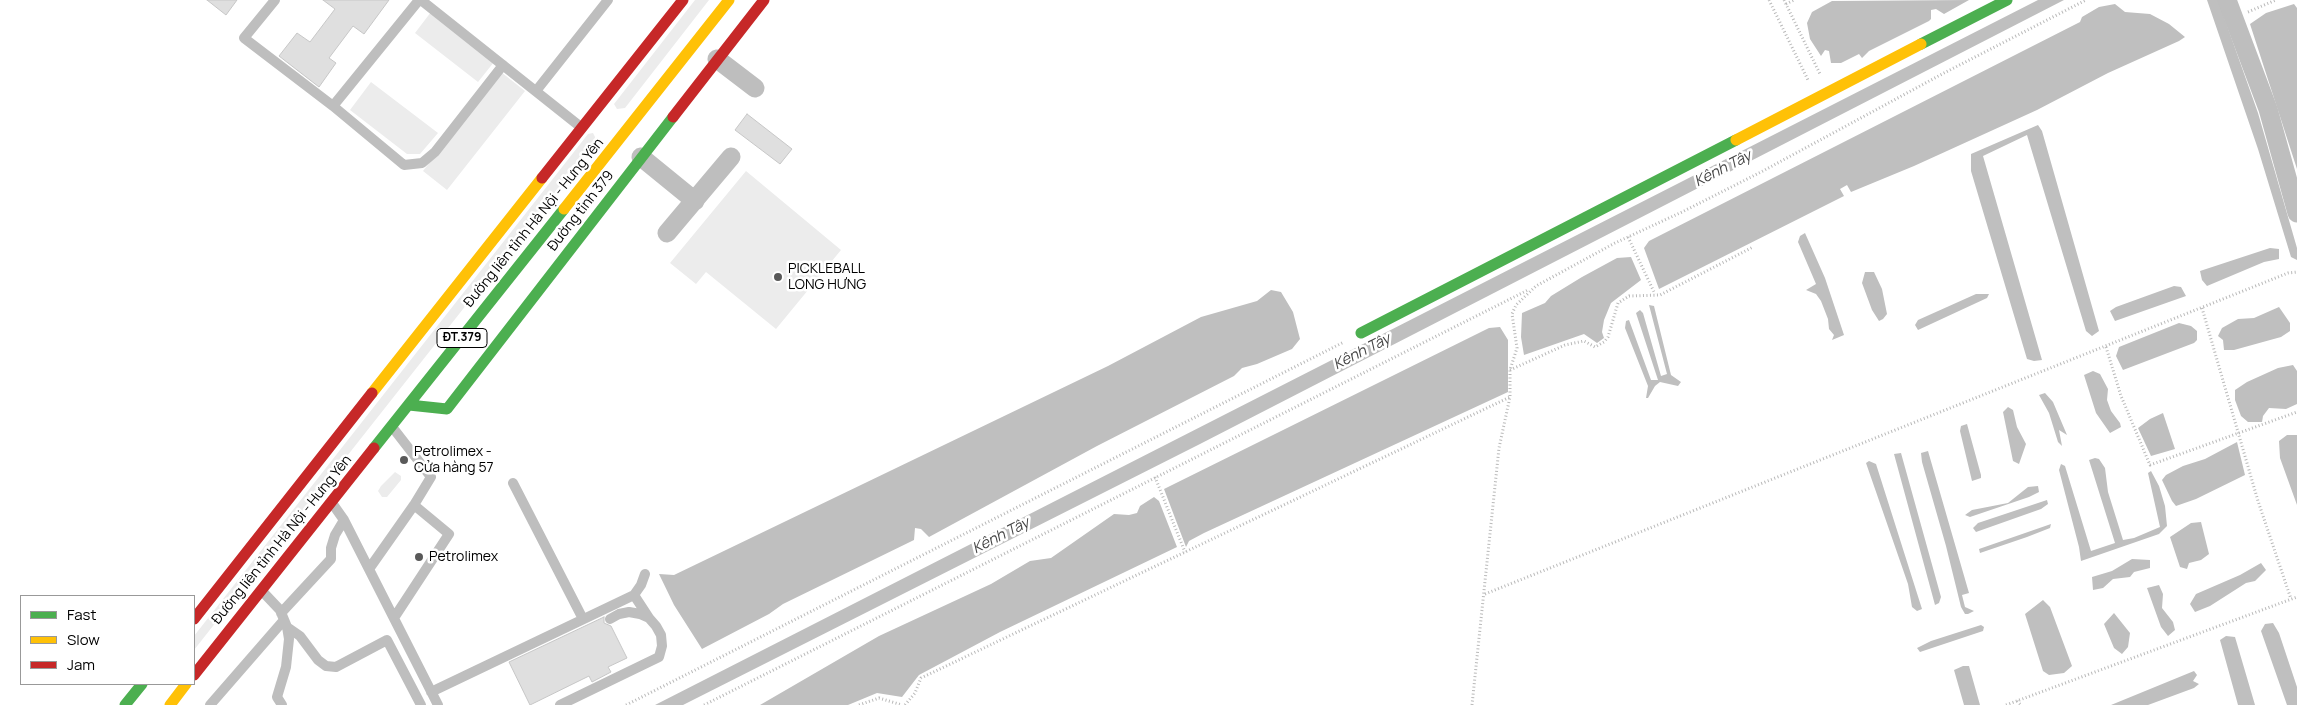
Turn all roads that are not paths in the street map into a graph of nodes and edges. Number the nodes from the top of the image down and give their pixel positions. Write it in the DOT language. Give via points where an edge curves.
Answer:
graph roads {
  1 [pos="275,0"];
  2 [pos="420,0"];
  3 [pos="608,0"];
  4 [pos="683,0"];
  5 [pos="728,0"];
  6 [pos="764,0"];
  7 [pos="2007,0"];
  8 [pos="2227,0"];
  9 [pos="706,51"];
  10 [pos="503,65"];
  11 [pos="755,88"];
  12 [pos="536,91"];
  13 [pos="332,106"];
  14 [pos="583,128"];
  15 [pos="627,142"];
  16 [pos="731,157"];
  17 [pos="695,201"];
  18 [pos="2297,213"];
  19 [pos="668,233"];
  20 [pos="1361,333"];
  21 [pos="409,404"];
  22 [pos="391,426"];
  23 [pos="513,483"];
  24 [pos="331,502"];
  25 [pos="414,505"];
  26 [pos="344,520"];
  27 [pos="369,569"];
  28 [pos="645,574"];
  29 [pos="261,590"];
  30 [pos="634,595"];
  31 [pos="195,618"];
  32 [pos="394,618"];
  33 [pos="649,618"];
  34 [pos="583,619"];
  35 [pos="610,619"];
  36 [pos="284,620"];
  37 [pos="195,674"];
  38 [pos="141,685"];
  39 [pos="185,685"];
  40 [pos="431,692"];
  41 [pos="125,705"];
  42 [pos="170,705"];
  43 [pos="210,705"];
  44 [pos="282,705"];
  45 [pos="421,705"];
  46 [pos="438,705"];
  47 [pos="560,705"];
  1 -- 13 [label="lane" via="244,38"];
  2 -- 10 [label="lane"];
  2 -- 13 [label="lane"];
  3 -- 12 [label="lane"];
  4 -- 14 [label="main road, Đường liên tỉnh Hà Nội - Hưng Yên / ĐT.379" via="601,112"];
  5 -- 9 [label="main road, Đường liên tỉnh Hà Nội - Hưng Yên / ĐT.379"];
  6 -- 9 [label="main road, Đường tỉnh 379"];
  7 -- 20 [label="main road"];
  8 -- 18 [label="street" via="2268,109"];
  9 -- 11 [label="street"];
  9 -- 15 [label="main road, Đường liên tỉnh Hà Nội - Hưng Yên / ĐT.379"];
  9 -- 15 [label="main road, Đường tỉnh 379"];
  10 -- 12 [label="lane"];
  10 -- 13 [label="lane" via="435,152 422,163 404,165"];
  12 -- 14 [label="lane"];
  14 -- 31 [label="main road, Đường liên tỉnh Hà Nội - Hưng Yên / ĐT.379"];
  15 -- 17 [label="street"];
  15 -- 21 [label="main road, Đường liên tỉnh Hà Nội - Hưng Yên / ĐT.379"];
  15 -- 21 [label="main road, Đường tỉnh 379" via="447,410"];
  16 -- 17 [label="street"];
  17 -- 19 [label="street"];
  21 -- 22 [label="main road, Đường liên tỉnh Hà Nội - Hưng Yên / ĐT.379"];
  22 -- 24 [label="main road, Đường liên tỉnh Hà Nội - Hưng Yên / ĐT.379"];
  22 -- 25 [label="lane" via="431,477"];
  23 -- 34 [label="lane"];
  24 -- 26 [label="lane"];
  24 -- 29 [label="main road, Đường liên tỉnh Hà Nội - Hưng Yên / ĐT.379"];
  25 -- 27 [label="lane"];
  25 -- 32 [label="lane" via="449,534"];
  26 -- 27 [label="lane"];
  26 -- 36 [label="lane" via="335,535 331,559"];
  27 -- 32 [label="lane"];
  28 -- 30 [label="lane"];
  29 -- 36 [label="lane"];
  29 -- 37 [label="main road, Đường liên tỉnh Hà Nội - Hưng Yên / ĐT.379"];
  30 -- 33 [label="lane"];
  30 -- 34 [label="lane"];
  32 -- 40 [label="lane"];
  33 -- 35 [label="lane" via="629,612"];
  33 -- 47 [label="lane" via="661,635 660,658"];
  34 -- 40 [label="lane"];
  36 -- 43 [label="lane"];
  36 -- 44 [label="lane" via="289,639 286,667 277,697"];
  36 -- 45 [label="lane" via="326,666 336,666 387,640"];
  38 -- 41 [label="main road"];
  39 -- 42 [label="main road"];
  40 -- 46 [label="lane"];
}
